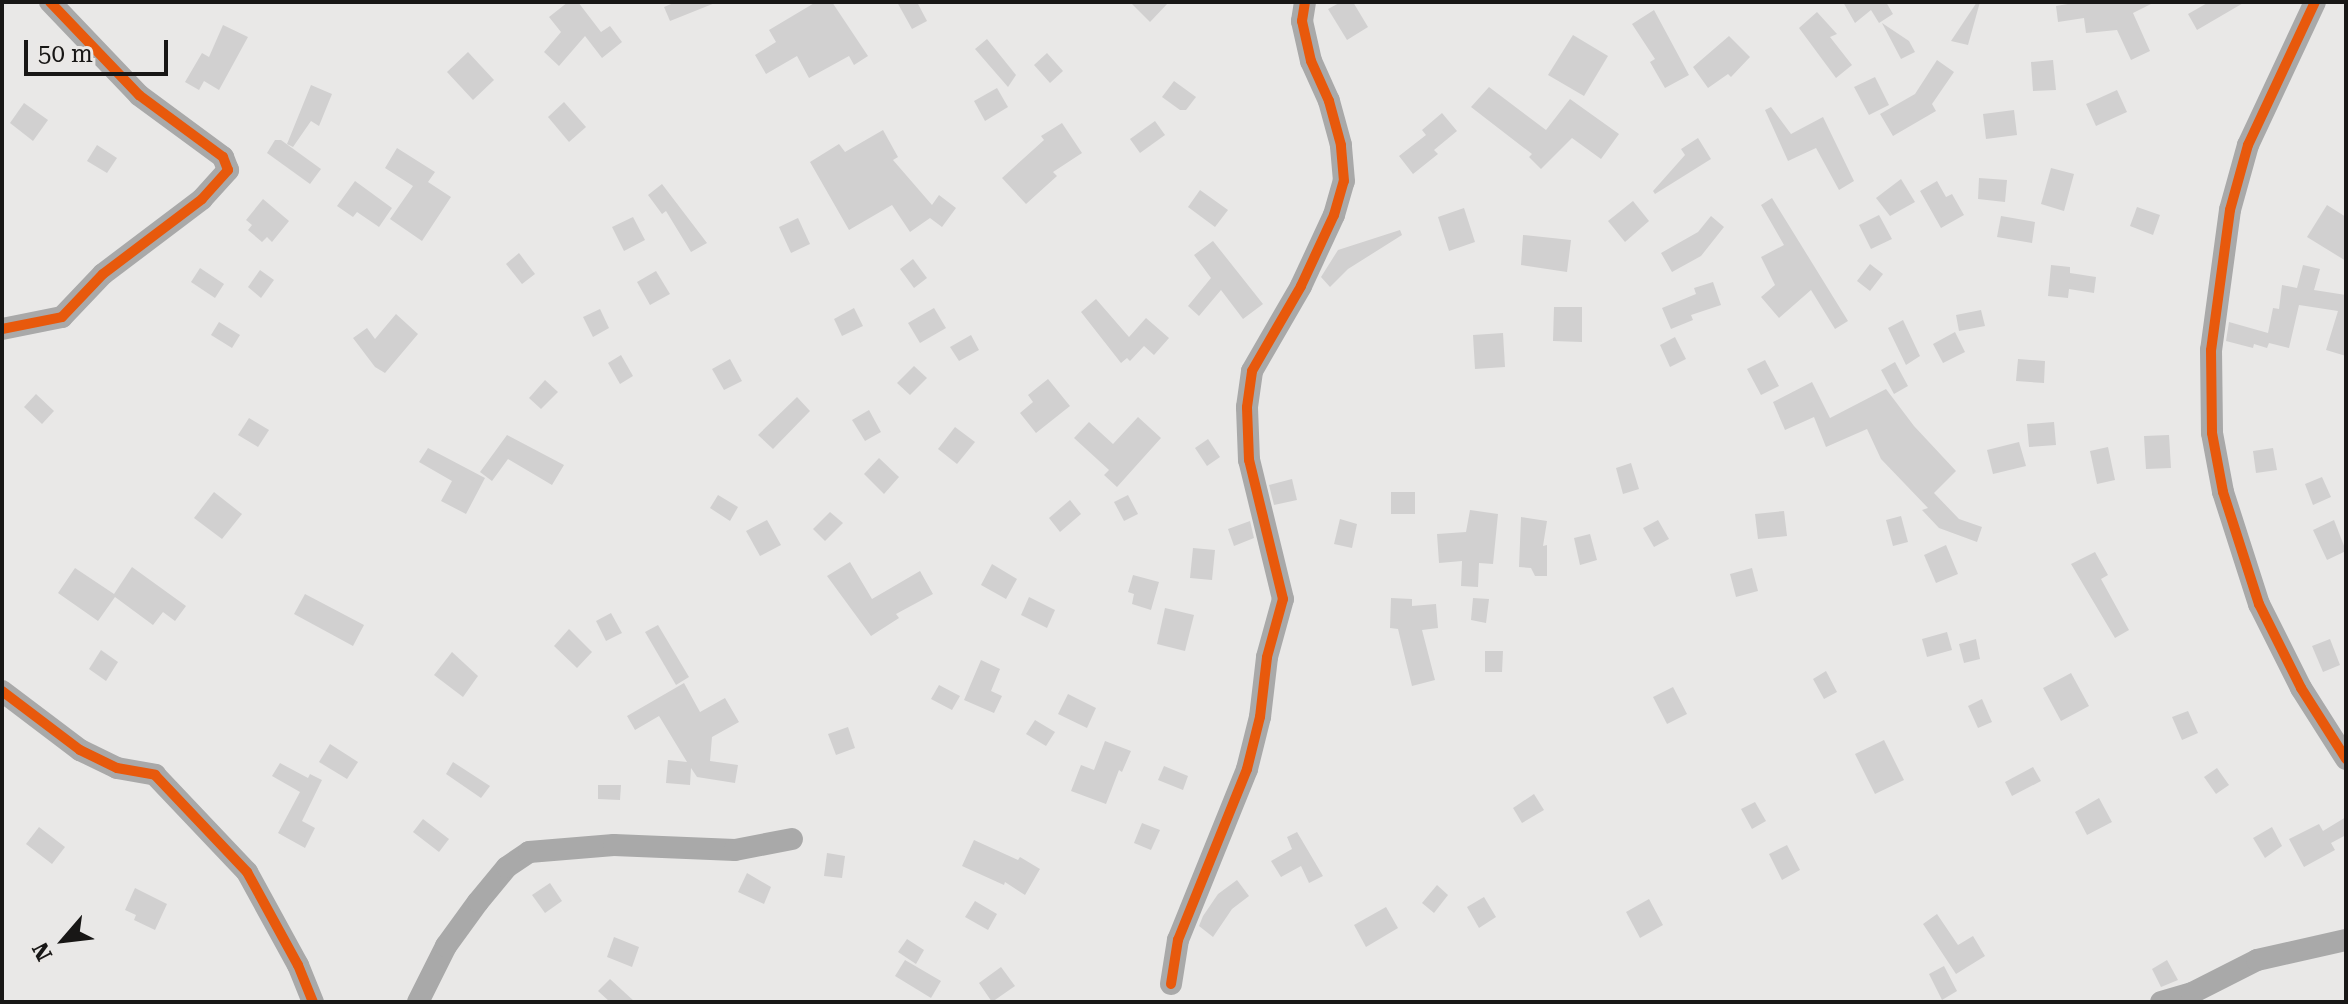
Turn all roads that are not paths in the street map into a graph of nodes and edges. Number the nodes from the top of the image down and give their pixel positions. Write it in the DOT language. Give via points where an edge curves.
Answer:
graph roads {
  1 [pos="50,2"];
  2 [pos="1282,2"];
  3 [pos="1293,2"];
  4 [pos="1305,2"];
  5 [pos="2315,2"];
  6 [pos="2,329"];
  7 [pos="2,691"];
  8 [pos="2346,759"];
  9 [pos="792,839"];
  10 [pos="2346,940"];
  11 [pos="1171,984"];
  12 [pos="313,1002"];
  13 [pos="418,1002"];
  14 [pos="2161,1002"];
  1 -- 6 [label="street" via="139,95 223,157 228,170 166,228 103,274 62,317"];
  2 -- 3 [label="street"];
  4 -- 11 [label="street" via="1302,21 1337,130 1344,181 1301,286 1252,371 1249,460 1283,599 1247,769 1178,940"];
  5 -- 8 [label="street" via="2248,145 2230,210 2211,350 2212,433 2233,531 2259,604 2301,688"];
  7 -- 12 [label="street" via="80,750 117,768 155,775 247,872"];
  9 -- 13 [label="street" via="735,850 614,845 529,852 507,867 478,902 446,946"];
  10 -- 14 [label="street" via="2257,960 2192,993"];
}
